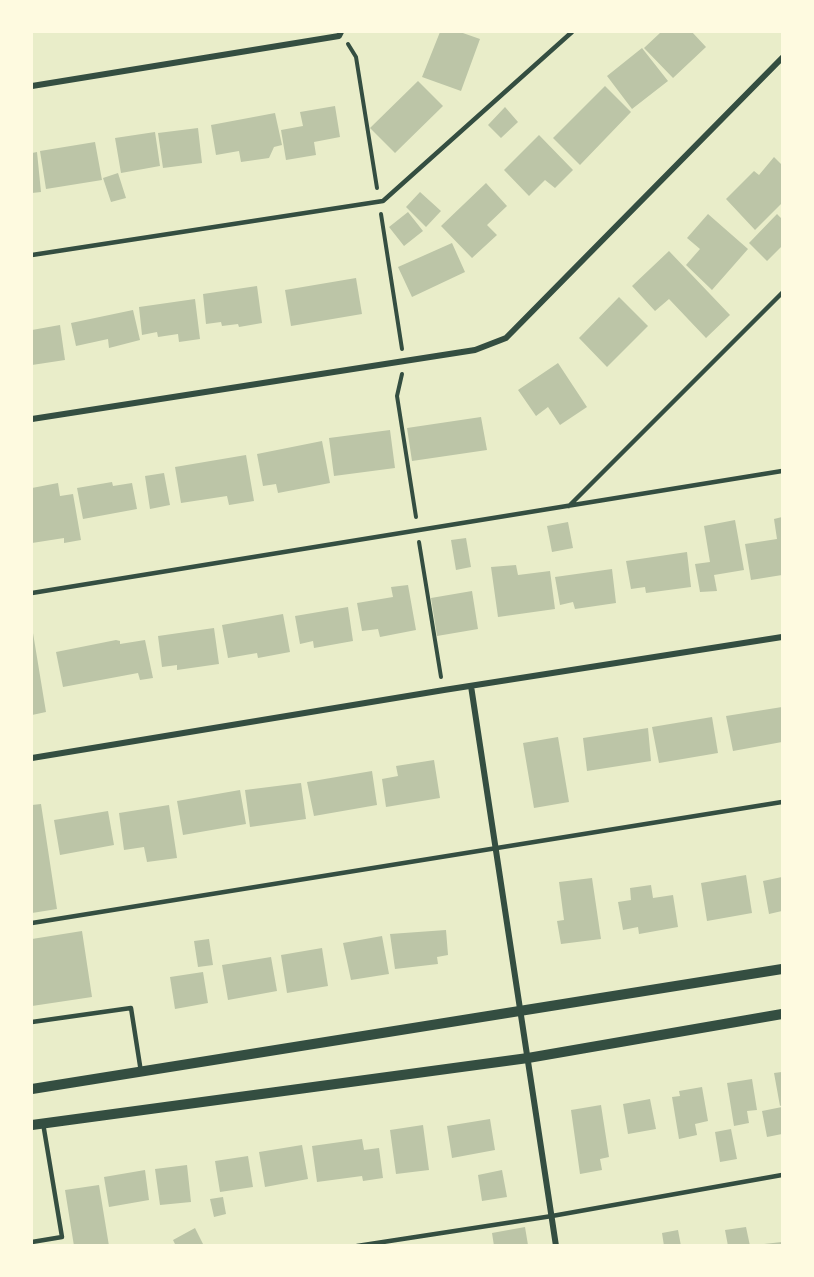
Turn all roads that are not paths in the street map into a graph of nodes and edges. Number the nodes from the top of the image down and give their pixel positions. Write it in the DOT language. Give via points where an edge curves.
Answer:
graph roads {
  1 [pos="341,32"];
  2 [pos="572,32"];
  3 [pos="783,58"];
  4 [pos="32,86"];
  5 [pos="32,255"];
  6 [pos="783,293"];
  7 [pos="32,419"];
  8 [pos="783,471"];
  9 [pos="569,506"];
  10 [pos="32,593"];
  11 [pos="783,637"];
  12 [pos="471,686"];
  13 [pos="32,758"];
  14 [pos="783,802"];
  15 [pos="496,849"];
  16 [pos="32,923"];
  17 [pos="783,969"];
  18 [pos="521,1012"];
  19 [pos="783,1014"];
  20 [pos="32,1022"];
  21 [pos="528,1058"];
  22 [pos="141,1072"];
  23 [pos="32,1089"];
  24 [pos="43,1123"];
  25 [pos="32,1125"];
  26 [pos="783,1175"];
  27 [pos="552,1216"];
  28 [pos="32,1242"];
  29 [pos="357,1245"];
  30 [pos="556,1245"];
  1 -- 4 [label="street" via="339,36"];
  2 -- 5 [label="lane" via="383,201"];
  3 -- 7 [label="street" via="506,338 475,350"];
  6 -- 9 [label="lane"];
  8 -- 9 [label="lane"];
  9 -- 10 [label="lane"];
  11 -- 12 [label="street"];
  12 -- 13 [label="street"];
  12 -- 15 [label="street"];
  14 -- 15 [label="lane"];
  15 -- 16 [label="lane"];
  15 -- 18 [label="street"];
  17 -- 18 [label="street"];
  18 -- 21 [label="street"];
  18 -- 22 [label="street"];
  19 -- 21 [label="street"];
  20 -- 22 [label="lane" via="131,1008"];
  21 -- 24 [label="street"];
  21 -- 27 [label="street"];
  22 -- 23 [label="street"];
  24 -- 25 [label="street"];
  24 -- 28 [label="lane" via="62,1237"];
  26 -- 27 [label="lane"];
  27 -- 29 [label="lane"];
  27 -- 30 [label="street"];
}
